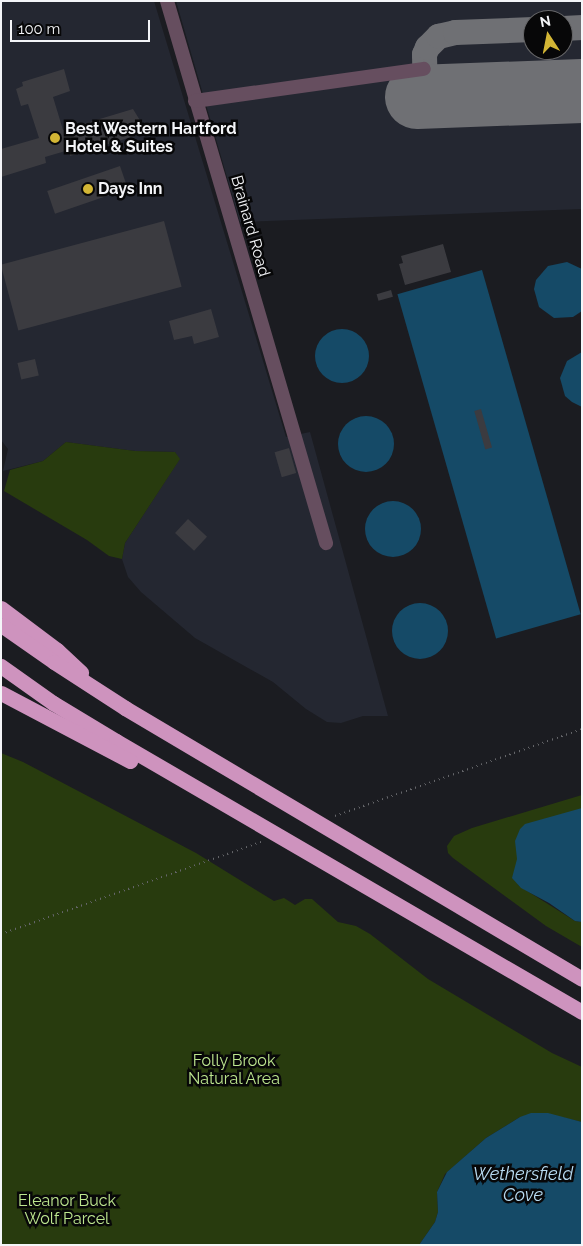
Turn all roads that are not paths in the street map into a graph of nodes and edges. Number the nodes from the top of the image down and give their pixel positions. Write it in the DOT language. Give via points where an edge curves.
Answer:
graph roads {
  1 [pos="167,1"];
  2 [pos="424,69"];
  3 [pos="195,101"];
  4 [pos="326,543"];
  5 [pos="1,608"];
  6 [pos="1,625"];
  7 [pos="1,666"];
  8 [pos="1,693"];
  9 [pos="114,701"];
  10 [pos="184,781"];
  11 [pos="582,979"];
  12 [pos="582,1012"];
  1 -- 3 [label="street, Brainard Road"];
  2 -- 3 [label="street"];
  3 -- 4 [label="street, Brainard Road"];
  5 -- 9 [label="highway" via="57,650"];
  6 -- 9 [label="highway"];
  7 -- 10 [label="highway" via="72,715"];
  8 -- 10 [label="highway" via="130,761"];
  9 -- 11 [label="highway"];
  10 -- 12 [label="highway"];
}
